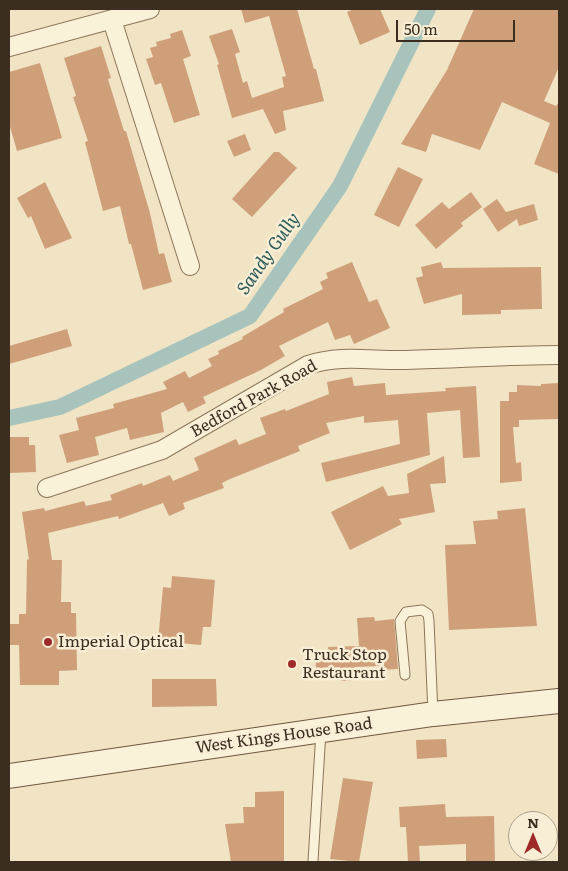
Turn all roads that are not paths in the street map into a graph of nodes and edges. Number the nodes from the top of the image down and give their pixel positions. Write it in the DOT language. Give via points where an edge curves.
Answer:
graph roads {
  1 [pos="150,9"];
  2 [pos="112,20"];
  3 [pos="9,47"];
  4 [pos="190,266"];
  5 [pos="559,355"];
  6 [pos="47,488"];
  7 [pos="405,675"];
  8 [pos="559,700"];
  9 [pos="433,714"];
  10 [pos="321,731"];
  11 [pos="9,776"];
  12 [pos="312,861"];
  1 -- 2 [label="street"];
  2 -- 3 [label="street"];
  2 -- 4 [label="street"];
  5 -- 6 [label="street, Bedford Park Road" via="325,360 308,365 162,450"];
  7 -- 9 [label="lane" via="400,622 406,612 422,610 428,614 429,621"];
  8 -- 9 [label="main road, West Kings House Road"];
  9 -- 10 [label="main road, West Kings House Road"];
  10 -- 11 [label="main road, West Kings House Road"];
  10 -- 12 [label="lane"];
}
